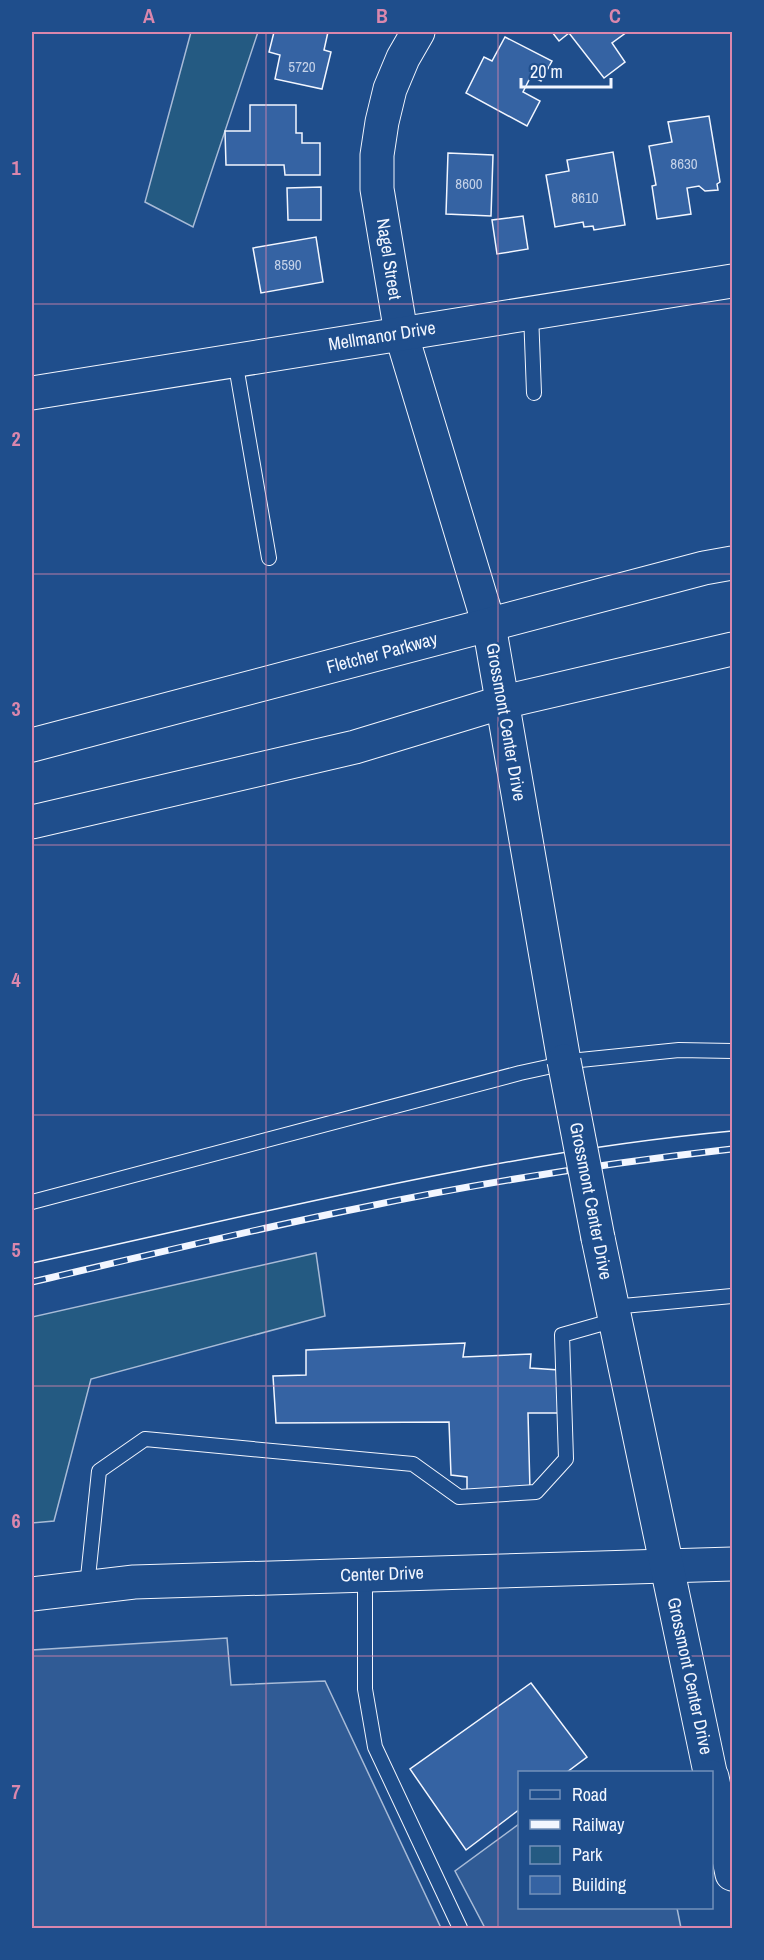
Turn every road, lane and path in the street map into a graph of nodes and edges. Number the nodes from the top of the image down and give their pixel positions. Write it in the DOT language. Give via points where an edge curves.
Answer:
graph roads {
  1 [pos="418,32"];
  2 [pos="732,281"];
  3 [pos="531,313"];
  4 [pos="401,333"];
  5 [pos="235,360"];
  6 [pos="32,393"];
  7 [pos="534,393"];
  8 [pos="268,558"];
  9 [pos="732,563"];
  10 [pos="489,625"];
  11 [pos="732,649"];
  12 [pos="503,702"];
  13 [pos="32,745"];
  14 [pos="32,822"];
  15 [pos="732,1051"];
  16 [pos="32,1202"];
  17 [pos="732,1296"];
  18 [pos="613,1313"];
  19 [pos="732,1564"];
  20 [pos="666,1567"];
  21 [pos="365,1575"];
  22 [pos="87,1587"];
  23 [pos="32,1594"];
  24 [pos="710,1771"];
  25 [pos="713,1786"];
  26 [pos="732,1874"];
  27 [pos="460,1929"];
  1 -- 4 [label="main road, Nagel Street" via="390,89 377,155 377,189"];
  2 -- 3 [label="main road, Mellmanor Drive"];
  3 -- 4 [label="main road, Mellmanor Drive"];
  3 -- 7 [label="lane"];
  4 -- 5 [label="main road, Mellmanor Drive"];
  4 -- 10 [label="main road, Nagel Street"];
  5 -- 6 [label="main road, Mellmanor Drive"];
  5 -- 8 [label="lane"];
  9 -- 10 [label="main road, Fletcher Parkway"];
  10 -- 12 [label="main road, Grossmont Center Drive"];
  10 -- 13 [label="main road, Fletcher Parkway"];
  11 -- 12 [label="main road"];
  12 -- 14 [label="main road" via="355,747"];
  12 -- 18 [label="main road, Grossmont Center Drive, bridge" via="581,1155"];
  15 -- 16 [label="lane" via="679,1050 570,1062"];
  17 -- 18 [label="lane"];
  18 -- 20 [label="main road, Grossmont Center Drive"];
  18 -- 22 [label="lane" via="562,1335 566,1459 536,1492 459,1497 413,1464 145,1439 99,1471"];
  19 -- 20 [label="main road, Center Drive"];
  20 -- 21 [label="main road, Center Drive"];
  20 -- 24 [label="main road, Grossmont Center Drive"];
  21 -- 22 [label="main road, Center Drive"];
  21 -- 27 [label="lane" via="365,1689 375,1747"];
  22 -- 23 [label="main road, Center Drive"];
  25 -- 26 [label="main road, Grossmont Center Drive"];
}
